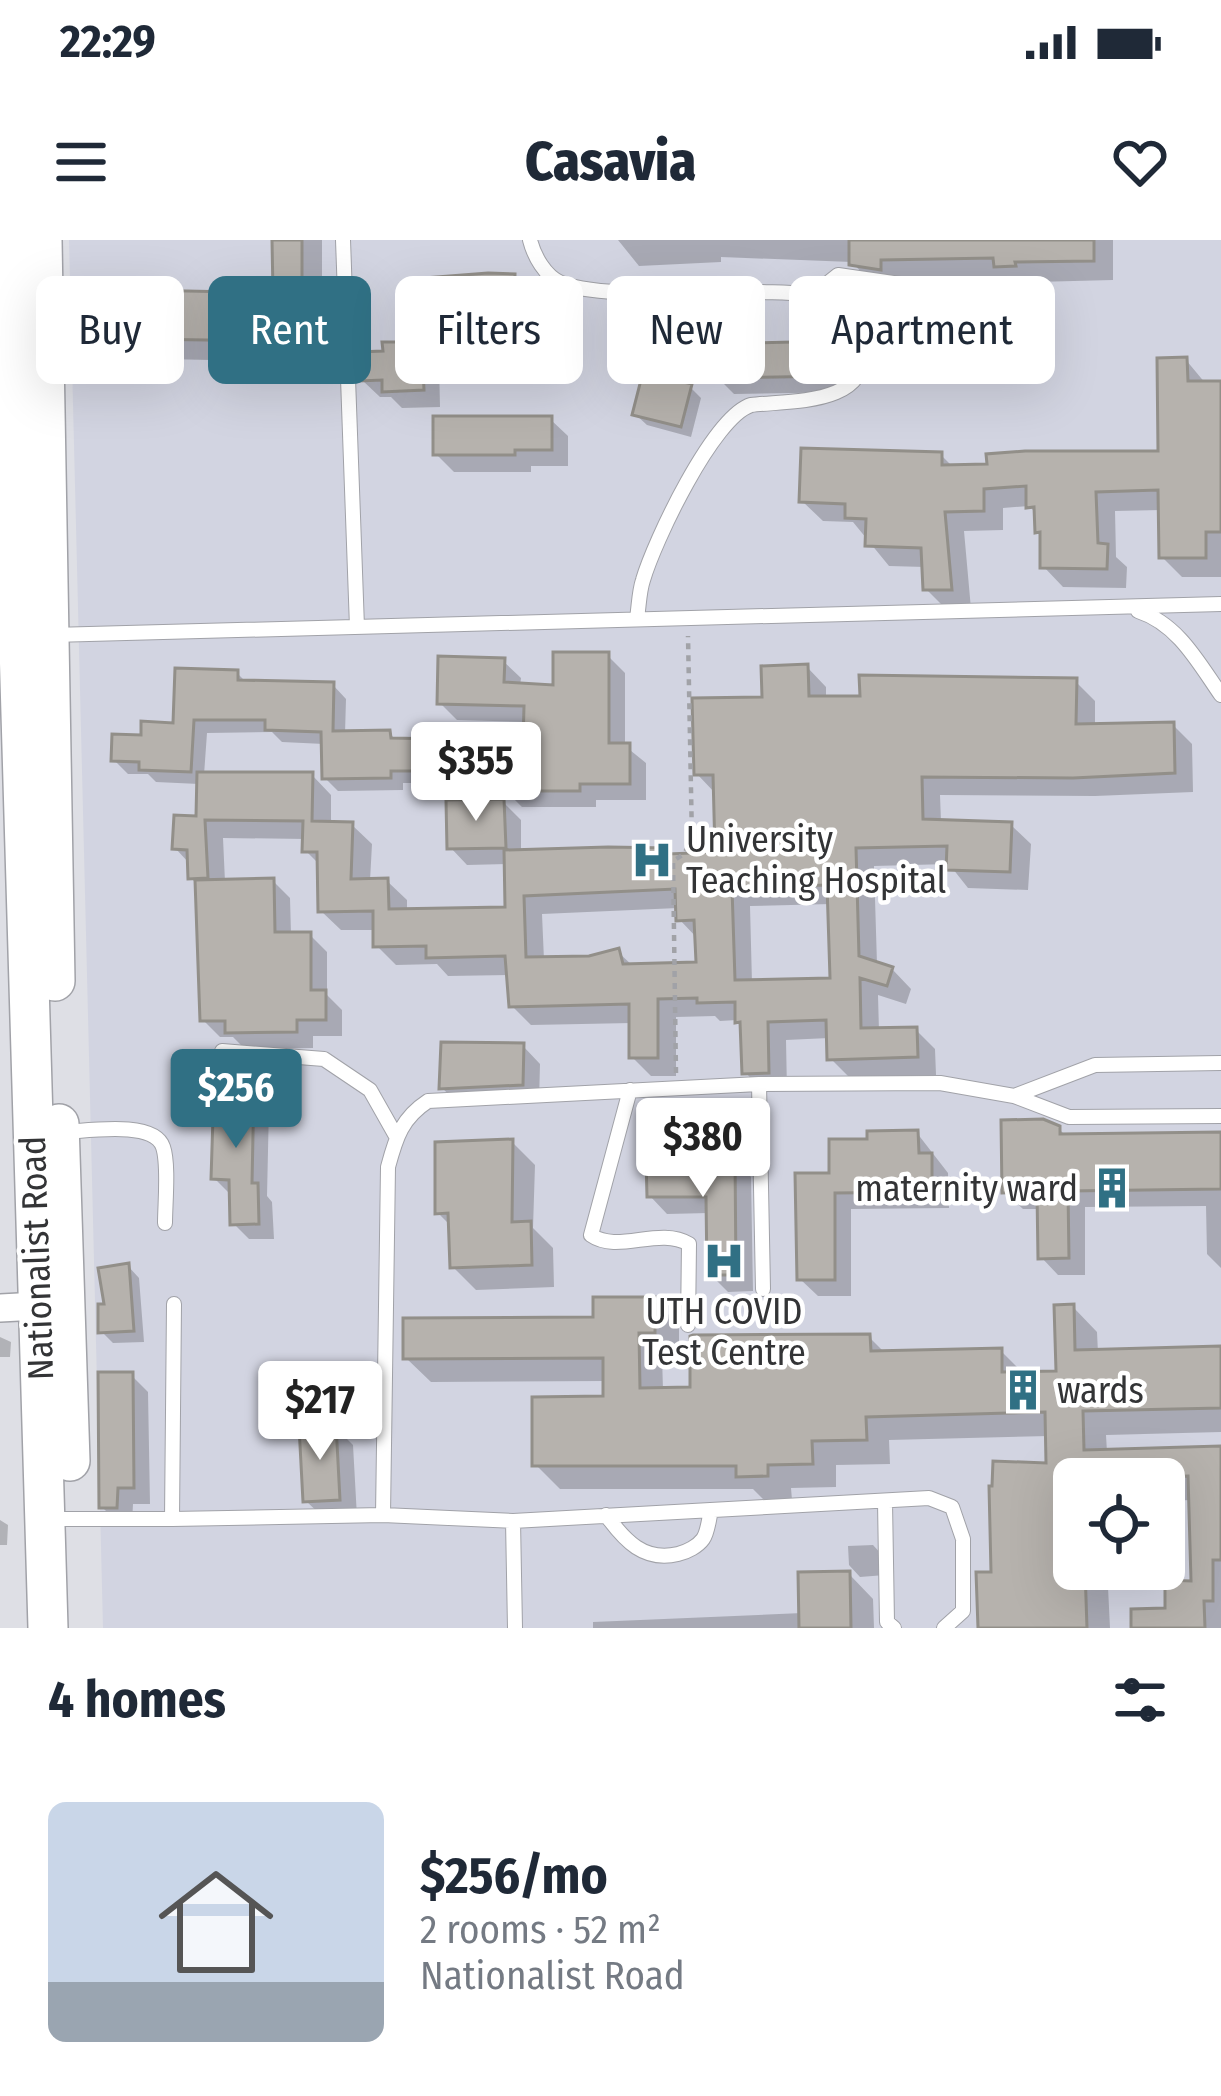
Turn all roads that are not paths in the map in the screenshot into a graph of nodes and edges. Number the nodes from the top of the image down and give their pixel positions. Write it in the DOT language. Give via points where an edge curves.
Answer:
graph roads {
  1 [pos="8,240"];
  2 [pos="42,240"];
  3 [pos="344,240"];
  4 [pos="530,240"];
  5 [pos="789,294"];
  6 [pos="851,384"];
  7 [pos="21,427"];
  8 [pos="1221,604"];
  9 [pos="1127,608"];
  10 [pos="637,618"];
  11 [pos="357,627"];
  12 [pos="52,634"];
  13 [pos="1221,695"];
  14 [pos="222,1051"];
  15 [pos="1221,1064"];
  16 [pos="759,1084"];
  17 [pos="630,1090"];
  18 [pos="1014,1096"];
  19 [pos="1221,1116"];
  20 [pos="59,1132"];
  21 [pos="396,1136"];
  22 [pos="165,1223"];
  23 [pos="763,1289"];
  24 [pos="175,1304"];
  25 [pos="34,1306"];
  26 [pos="688,1325"];
  27 [pos="886,1502"];
  28 [pos="711,1510"];
  29 [pos="383,1516"];
  30 [pos="606,1516"];
  31 [pos="58,1518"];
  32 [pos="172,1519"];
  33 [pos="513,1521"];
  34 [pos="49,1628"];
  35 [pos="75,1628"];
  36 [pos="515,1628"];
  37 [pos="894,1628"];
  38 [pos="944,1628"];
  1 -- 7 [label="main road, Nationalist Road"];
  2 -- 7 [label="main road, Nationalist Road"];
  3 -- 11 [label="lane"];
  4 -- 5 [label="lane" via="558,282 596,290"];
  6 -- 10 [label="lane" via="840,394 741,408 727,422 673,512 643,580"];
  7 -- 12 [label="main road, Nationalist Road"];
  7 -- 25 [label="main road, Nationalist Road"];
  8 -- 9 [label="lane"];
  9 -- 10 [label="lane"];
  9 -- 13 [label="lane" via="1154,616 1183,640"];
  10 -- 11 [label="lane"];
  11 -- 12 [label="lane"];
  12 -- 20 [label="main road, Nationalist Road"];
  14 -- 21 [label="lane" via="324,1059 370,1090"];
  15 -- 18 [label="lane" via="1095,1065"];
  16 -- 17 [label="lane"];
  16 -- 18 [label="lane" via="940,1083"];
  16 -- 23 [label="lane"];
  17 -- 21 [label="lane" via="428,1101"];
  17 -- 26 [label="lane" via="591,1235 601,1242 669,1237 689,1244"];
  18 -- 19 [label="lane" via="1069,1117"];
  20 -- 22 [label="lane" via="155,1136 163,1146"];
  20 -- 25 [label="main road, Nationalist Road"];
  21 -- 29 [label="lane" via="388,1167"];
  24 -- 32 [label="lane"];
  25 -- 31 [label="main road, Nationalist Road"];
  27 -- 28 [label="lane"];
  27 -- 37 [label="lane" via="887,1622"];
  27 -- 38 [label="lane" via="929,1498 952,1508 963,1539 963,1611"];
  28 -- 30 [label="lane"];
  28 -- 30 [label="lane" via="703,1540 671,1556 647,1555"];
  29 -- 32 [label="lane"];
  29 -- 33 [label="lane"];
  30 -- 33 [label="lane"];
  31 -- 32 [label="lane"];
  31 -- 34 [label="main road, Nationalist Road"];
  31 -- 35 [label="main road, Nationalist Road"];
  33 -- 36 [label="lane"];
}
